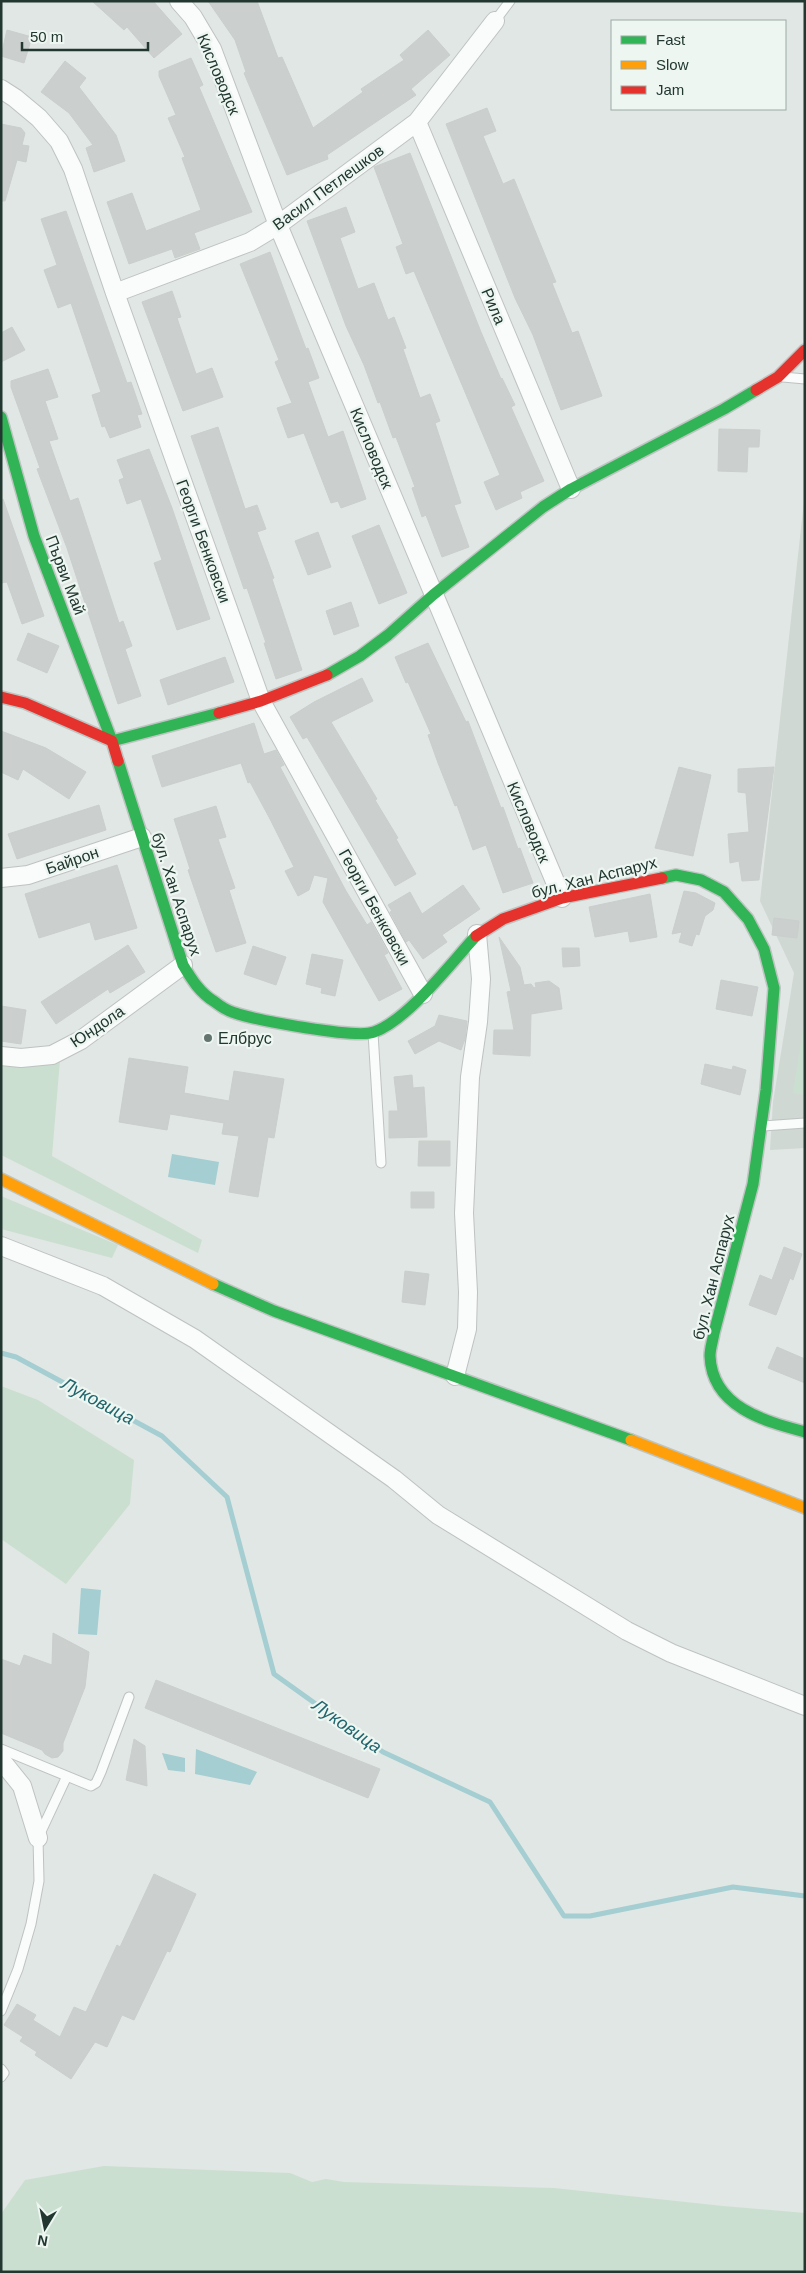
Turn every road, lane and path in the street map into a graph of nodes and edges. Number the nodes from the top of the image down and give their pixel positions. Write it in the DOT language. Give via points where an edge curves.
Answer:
graph roads {
  1 [pos="179,1"];
  2 [pos="510,1"];
  3 [pos="495,20"];
  4 [pos="1,89"];
  5 [pos="417,122"];
  6 [pos="278,225"];
  7 [pos="115,293"];
  8 [pos="805,350"];
  9 [pos="778,376"];
  10 [pos="805,379"];
  11 [pos="1,417"];
  12 [pos="570,489"];
  13 [pos="433,595"];
  14 [pos="1,697"];
  15 [pos="261,701"];
  16 [pos="112,741"];
  17 [pos="142,837"];
  18 [pos="1,878"];
  19 [pos="562,898"];
  20 [pos="477,934"];
  21 [pos="183,965"];
  22 [pos="423,994"];
  23 [pos="373,1033"];
  24 [pos="1,1056"];
  25 [pos="805,1123"];
  26 [pos="760,1126"];
  27 [pos="381,1163"];
  28 [pos="1,1179"];
  29 [pos="1,1246"];
  30 [pos="454,1376"];
  31 [pos="805,1432"];
  32 [pos="805,1508"];
  33 [pos="129,1697"];
  34 [pos="805,1706"];
  35 [pos="1,1749"];
  36 [pos="1,1760"];
  37 [pos="67,1776"];
  38 [pos="38,1838"];
  39 [pos="1,2012"];
  1 -- 6 [label="street, Кисловодск" via="212,49"];
  2 -- 3 [label="lane"];
  3 -- 5 [label="street, Васил Петлешков"];
  4 -- 7 [label="street, Георги Бенковски" via="39,118 59,141 73,169"];
  5 -- 6 [label="street, Васил Петлешков"];
  5 -- 12 [label="street, Рила"];
  6 -- 7 [label="street, Васил Петлешков" via="250,242"];
  6 -- 13 [label="street, Кисловодск"];
  7 -- 15 [label="street, Георги Бенковски"];
  8 -- 9 [label="street"];
  9 -- 10 [label="lane"];
  9 -- 12 [label="street" via="724,409"];
  11 -- 16 [label="street, Първи Май" via="34,536"];
  12 -- 13 [label="street"];
  13 -- 15 [label="street" via="360,656 329,674"];
  13 -- 19 [label="street, Кисловодск"];
  14 -- 16 [label="street" via="25,703"];
  15 -- 16 [label="street"];
  15 -- 22 [label="street, Георги Бенковски"];
  16 -- 17 [label="street, бул. Хан Аспарух"];
  17 -- 18 [label="street, Байрон" via="28,875"];
  17 -- 21 [label="street, бул. Хан Аспарух"];
  19 -- 20 [label="street, бул. Хан Аспарух" via="503,919"];
  19 -- 26 [label="street, бул. Хан Аспарух" via="676,875 701,880 724,892 748,919 764,949 774,988"];
  20 -- 22 [label="street, бул. Хан Аспарух"];
  20 -- 30 [label="street" via="481,979 470,1078 464,1213 467,1329"];
  21 -- 23 [label="street, бул. Хан Аспарух" via="197,988 234,1013 326,1031"];
  21 -- 24 [label="street, Юндола" via="81,1040 52,1055"];
  22 -- 23 [label="street, бул. Хан Аспарух" via="396,1020"];
  23 -- 27 [label="lane"];
  25 -- 26 [label="lane"];
  26 -- 31 [label="street, бул. Хан Аспарух" via="753,1184 714,1333 710,1355 712,1375 722,1394 738,1407 761,1420"];
  28 -- 30 [label="street" via="200,1279 274,1311"];
  29 -- 34 [label="street" via="103,1286 195,1339 394,1479 438,1514 627,1631 671,1653"];
  30 -- 32 [label="street" via="618,1435"];
  33 -- 37 [label="lane" via="96,1783 91,1786"];
  35 -- 37 [label="lane"];
  36 -- 38 [label="street" via="22,1786"];
  37 -- 38 [label="lane"];
  38 -- 39 [label="lane" via="39,1881 31,1924 18,1970"];
}
